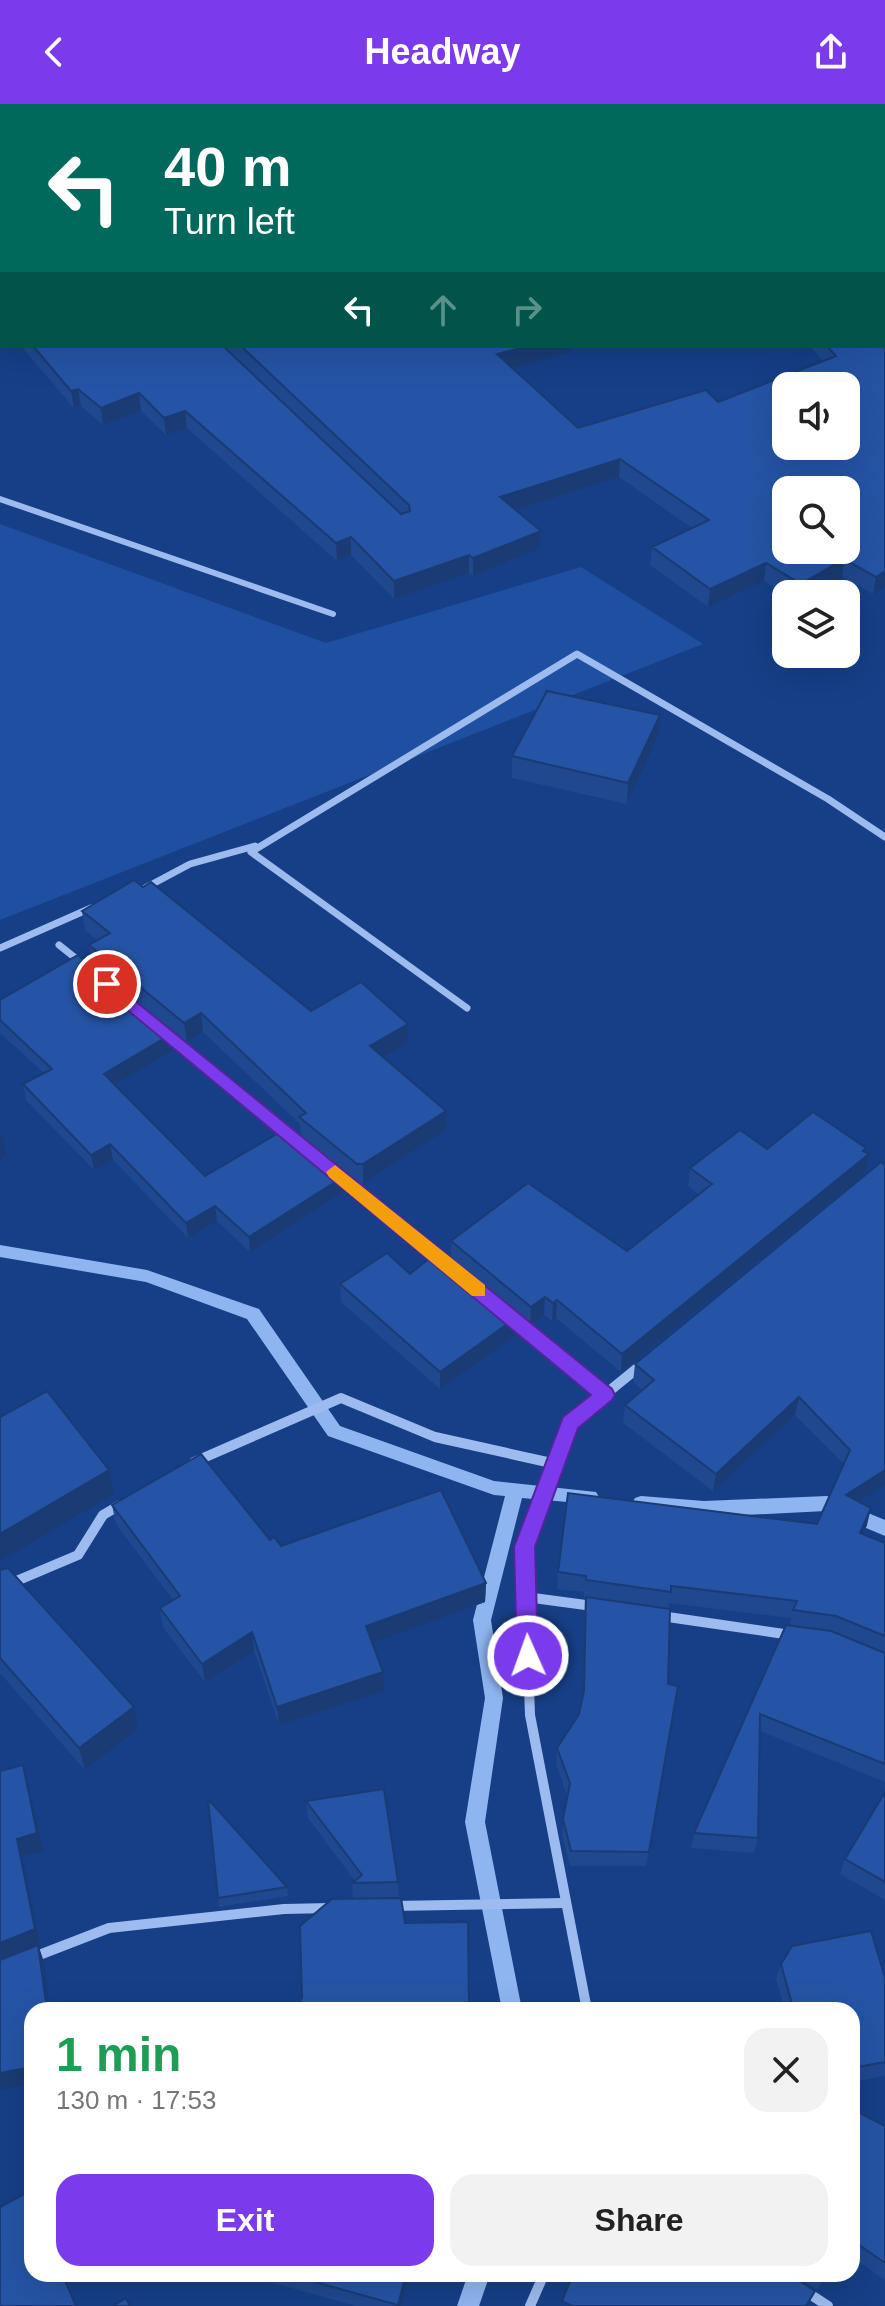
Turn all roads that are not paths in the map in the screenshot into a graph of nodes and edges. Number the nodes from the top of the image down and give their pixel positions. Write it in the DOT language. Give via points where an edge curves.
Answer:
graph roads {
  1 [pos="0,499"];
  2 [pos="333,614"];
  3 [pos="885,837"];
  4 [pos="267,842"];
  5 [pos="131,893"];
  6 [pos="104,903"];
  7 [pos="59,945"];
  8 [pos="0,948"];
  9 [pos="96,975"];
  10 [pos="467,1008"];
  11 [pos="156,1025"];
  12 [pos="302,1145"];
  13 [pos="326,1165"];
  14 [pos="448,1265"];
  15 [pos="508,1315"];
  16 [pos="653,1355"];
  17 [pos="605,1395"];
  18 [pos="555,1466"];
  19 [pos="182,1469"];
  20 [pos="129,1500"];
  21 [pos="0,1588"];
  22 [pos="526,1597"];
  23 [pos="602,1608"];
  24 [pos="647,1614"];
  25 [pos="799,1636"];
  26 [pos="566,1903"];
  27 [pos="344,1907"];
  28 [pos="374,1907"];
  29 [pos="27,1960"];
  30 [pos="585,2002"];
  31 [pos="540,2282"];
  32 [pos="791,2282"];
  33 [pos="530,2306"];
  34 [pos="828,2306"];
  1 -- 2 [label="street"];
  3 -- 4 [label="street" via="577,654"];
  4 -- 5 [label="street" via="190,864"];
  4 -- 10 [label="street" via="251,852"];
  6 -- 8 [label="street"];
  7 -- 9 [label="street"];
  11 -- 12 [label="street"];
  13 -- 14 [label="street"];
  15 -- 17 [label="street"];
  16 -- 17 [label="street"];
  17 -- 18 [label="street" via="570,1423"];
  18 -- 19 [label="street" via="435,1437 341,1398"];
  18 -- 22 [label="street" via="524,1547"];
  20 -- 21 [label="street" via="103,1515 78,1555"];
  22 -- 23 [label="street"];
  22 -- 26 [label="street" via="530,1715"];
  24 -- 25 [label="street"];
  26 -- 28 [label="street"];
  26 -- 30 [label="street"];
  27 -- 29 [label="street" via="109,1928"];
  31 -- 33 [label="street"];
  32 -- 34 [label="street"];
}
